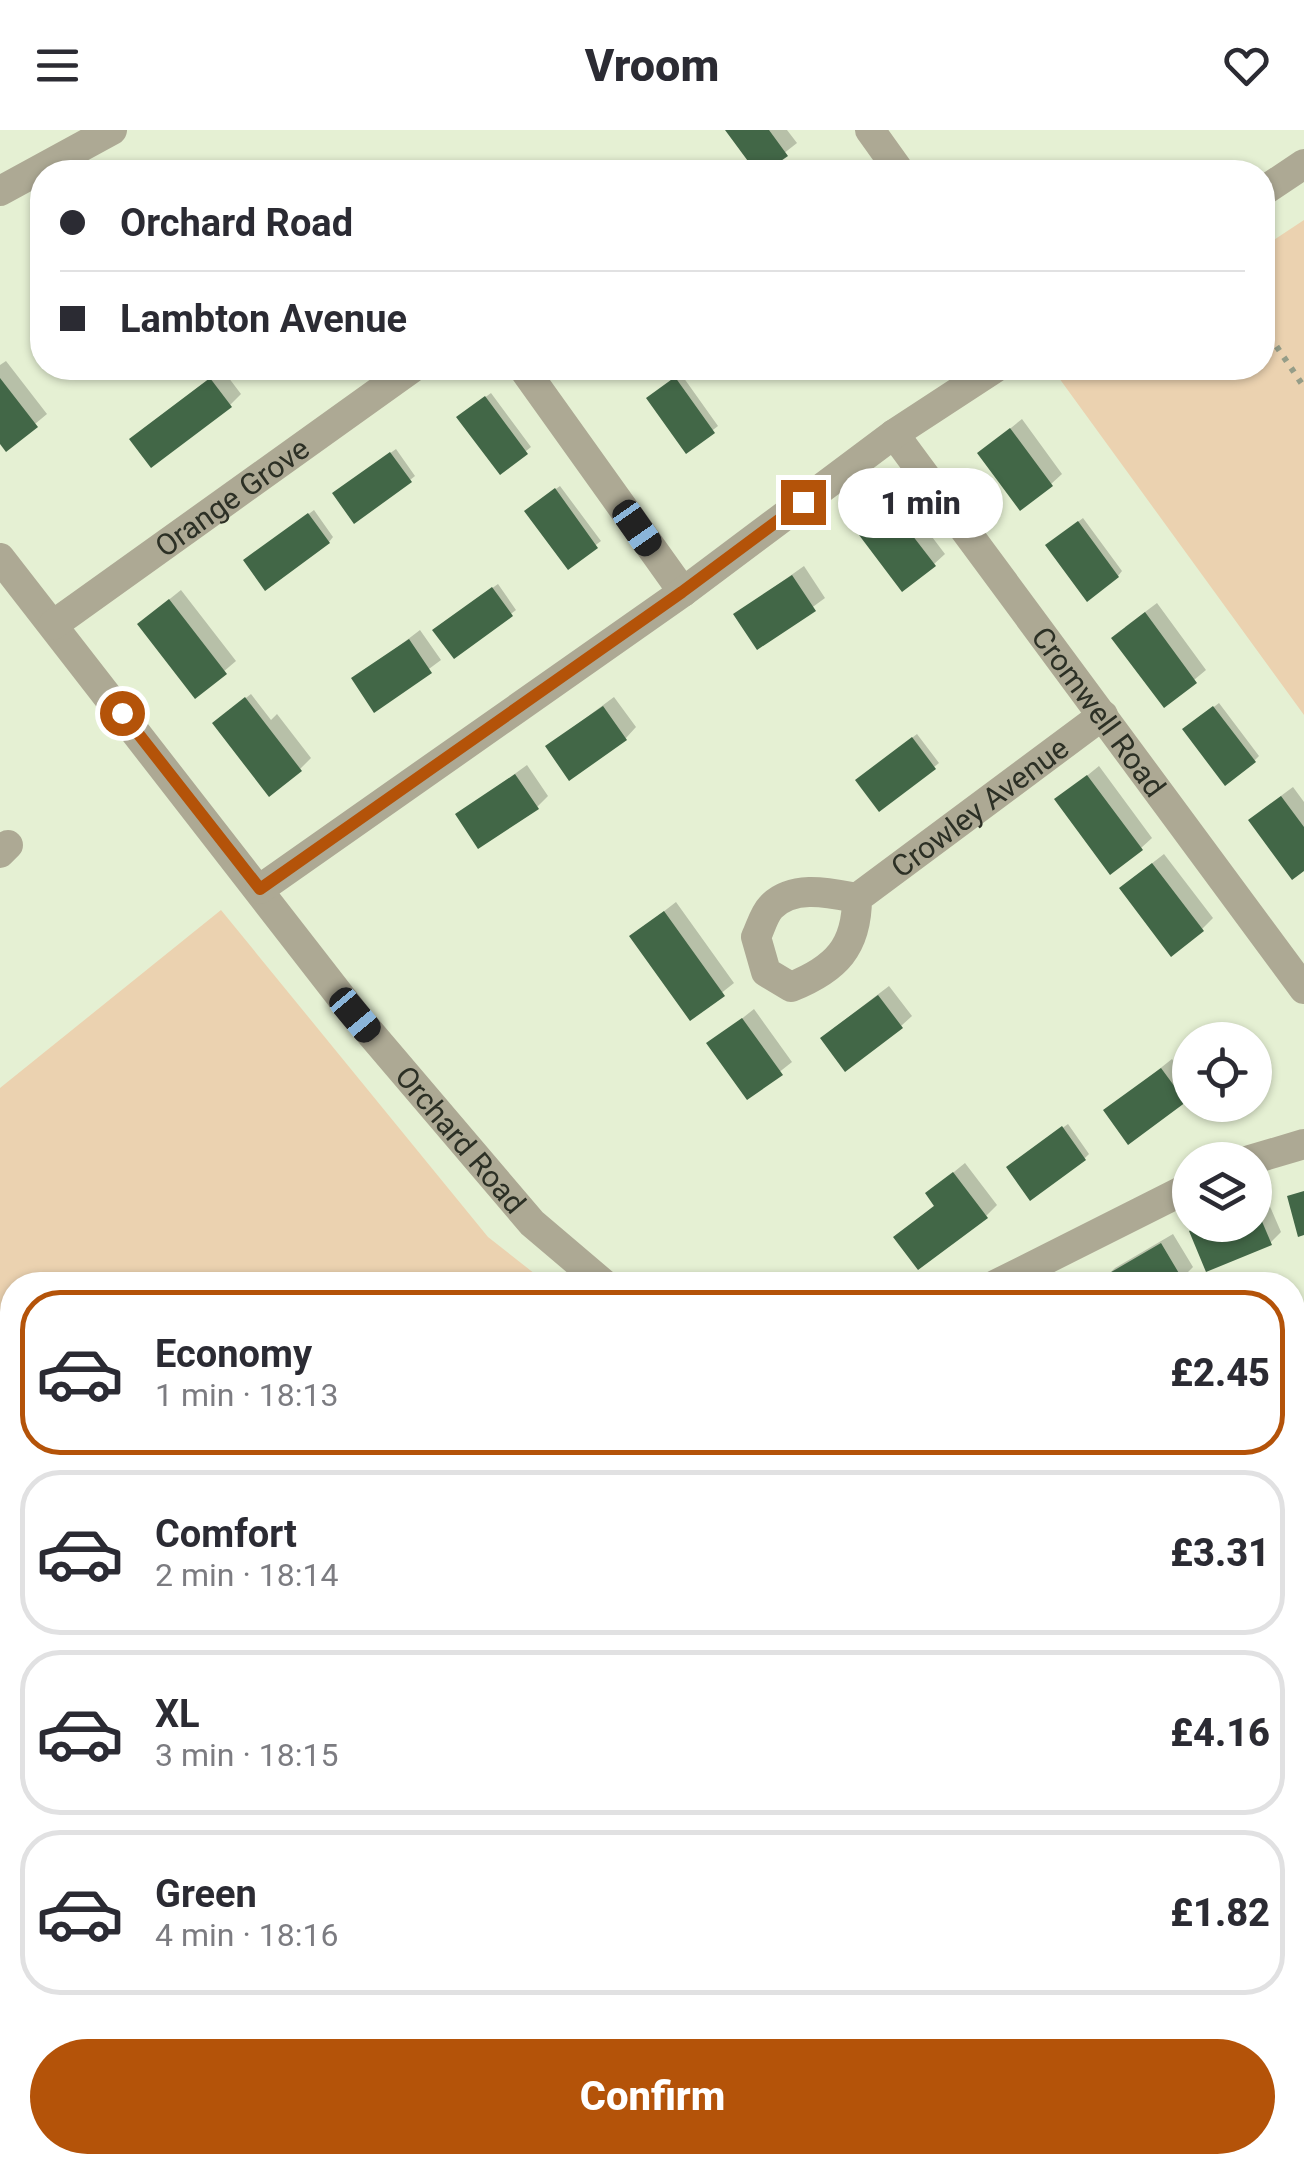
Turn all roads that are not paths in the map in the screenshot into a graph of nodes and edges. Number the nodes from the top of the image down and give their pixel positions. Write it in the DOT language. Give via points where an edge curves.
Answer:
graph roads {
  1 [pos="112,130"];
  2 [pos="870,130"];
  3 [pos="57,160"];
  4 [pos="891,160"];
  5 [pos="1304,164"];
  6 [pos="30,175"];
  7 [pos="1275,183"];
  8 [pos="0,191"];
  9 [pos="395,380"];
  10 [pos="532,380"];
  11 [pos="977,380"];
  12 [pos="894,434"];
  13 [pos="0,558"];
  14 [pos="682,592"];
  15 [pos="53,625"];
  16 [pos="1102,714"];
  17 [pos="260,889"];
  18 [pos="858,898"];
  19 [pos="1304,990"];
  20 [pos="1304,1144"];
  21 [pos="1272,1153"];
  22 [pos="1172,1196"];
  23 [pos="590,1272"];
  24 [pos="1021,1272"];
  1 -- 3 [label="street"];
  2 -- 4 [label="street"];
  5 -- 7 [label="street"];
  6 -- 8 [label="street"];
  9 -- 15 [label="street, Orange Grove"];
  10 -- 14 [label="street"];
  11 -- 12 [label="street"];
  12 -- 14 [label="street"];
  12 -- 16 [label="street, Cromwell Road"];
  13 -- 15 [label="street, Orchard Road"];
  14 -- 17 [label="street"];
  15 -- 17 [label="street, Orchard Road"];
  16 -- 18 [label="street, Crowley Avenue"];
  16 -- 19 [label="street, Cromwell Road"];
  17 -- 23 [label="street, Orchard Road" via="355,1015 532,1223"];
  20 -- 21 [label="street"];
  22 -- 24 [label="street"];
}
